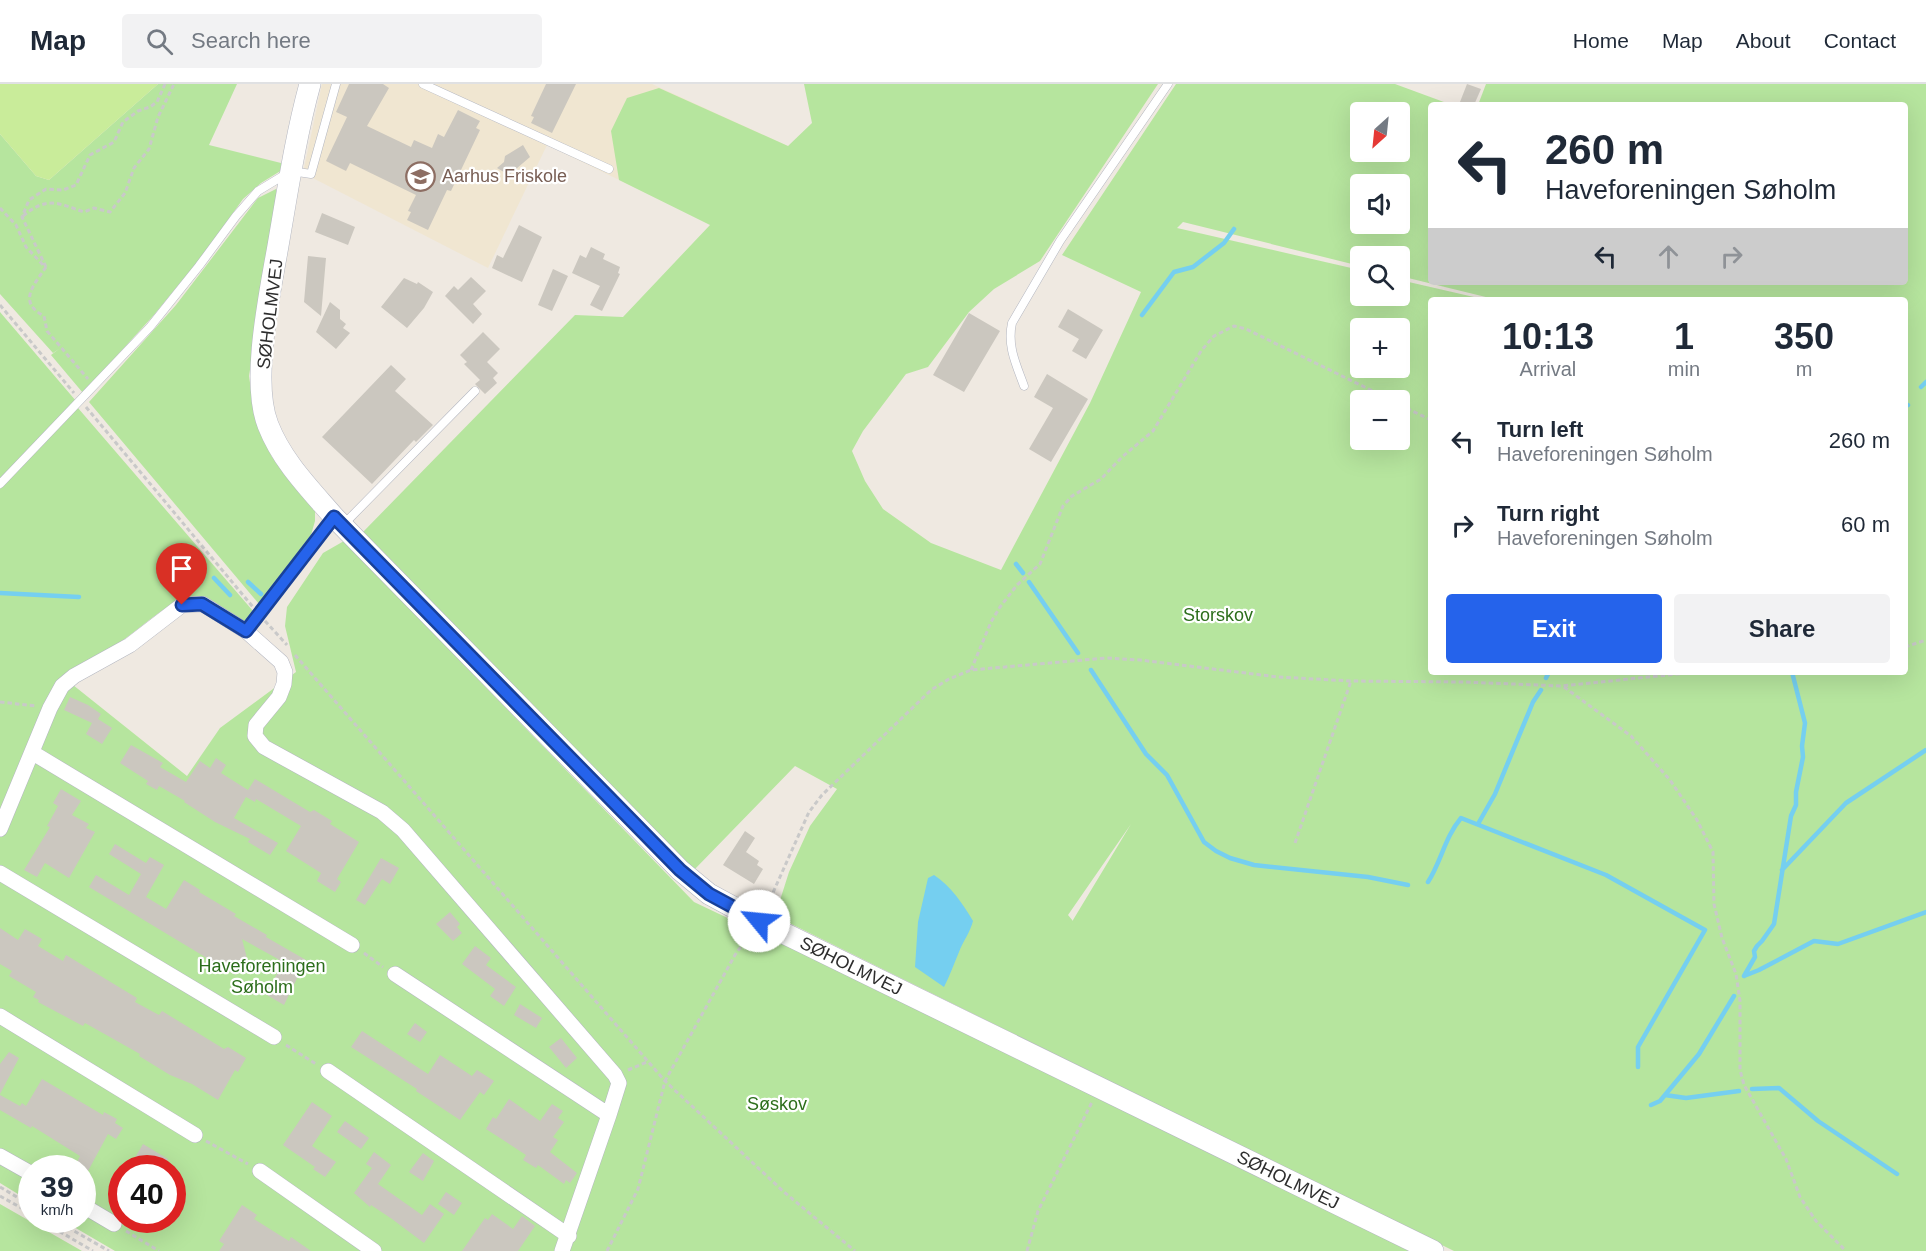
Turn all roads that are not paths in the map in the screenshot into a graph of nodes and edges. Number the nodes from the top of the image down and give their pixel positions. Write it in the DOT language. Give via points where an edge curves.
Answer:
graph roads {
  1 [pos="310,84"];
  2 [pos="336,84"];
  3 [pos="423,84"];
  4 [pos="1168,84"];
  5 [pos="609,169"];
  6 [pos="301,172"];
  7 [pos="1024,386"];
  8 [pos="475,391"];
  9 [pos="0,484"];
  10 [pos="339,521"];
  11 [pos="246,631"];
  12 [pos="33,753"];
  13 [pos="0,830"];
  14 [pos="0,873"];
  15 [pos="352,945"];
  16 [pos="395,974"];
  17 [pos="0,1016"];
  18 [pos="274,1037"];
  19 [pos="328,1071"];
  20 [pos="609,1114"];
  21 [pos="195,1135"];
  22 [pos="0,1156"];
  23 [pos="18,1166"];
  24 [pos="260,1171"];
  25 [pos="569,1236"];
  26 [pos="374,1251"];
  27 [pos="562,1251"];
  28 [pos="1433,1251"];
  1 -- 6 [label="street, SØHOLMVEJ" via="303,112"];
  2 -- 6 [label="lane"];
  3 -- 5 [label="lane"];
  4 -- 7 [label="lane" via="1060,241 1012,323 1011,351"];
  6 -- 9 [label="lane" via="258,191 150,327"];
  6 -- 10 [label="street, SØHOLMVEJ" via="262,348 261,388 267,423 286,461"];
  8 -- 10 [label="lane"];
  10 -- 11 [label="lane"];
  10 -- 28 [label="street, SØHOLMVEJ" via="680,870 709,894"];
  11 -- 12 [label="street" via="202,604 182,605 130,645 62,686"];
  11 -- 20 [label="street" via="281,662 285,672 279,697 256,725 255,736 264,747 382,812 403,830 615,1075 619,1083"];
  12 -- 13 [label="street"];
  12 -- 15 [label="street"];
  14 -- 18 [label="street"];
  16 -- 20 [label="street"];
  17 -- 21 [label="street"];
  19 -- 25 [label="street"];
  20 -- 25 [label="street"];
  22 -- 23 [label="street"];
  24 -- 26 [label="street"];
  25 -- 27 [label="street"];
}
